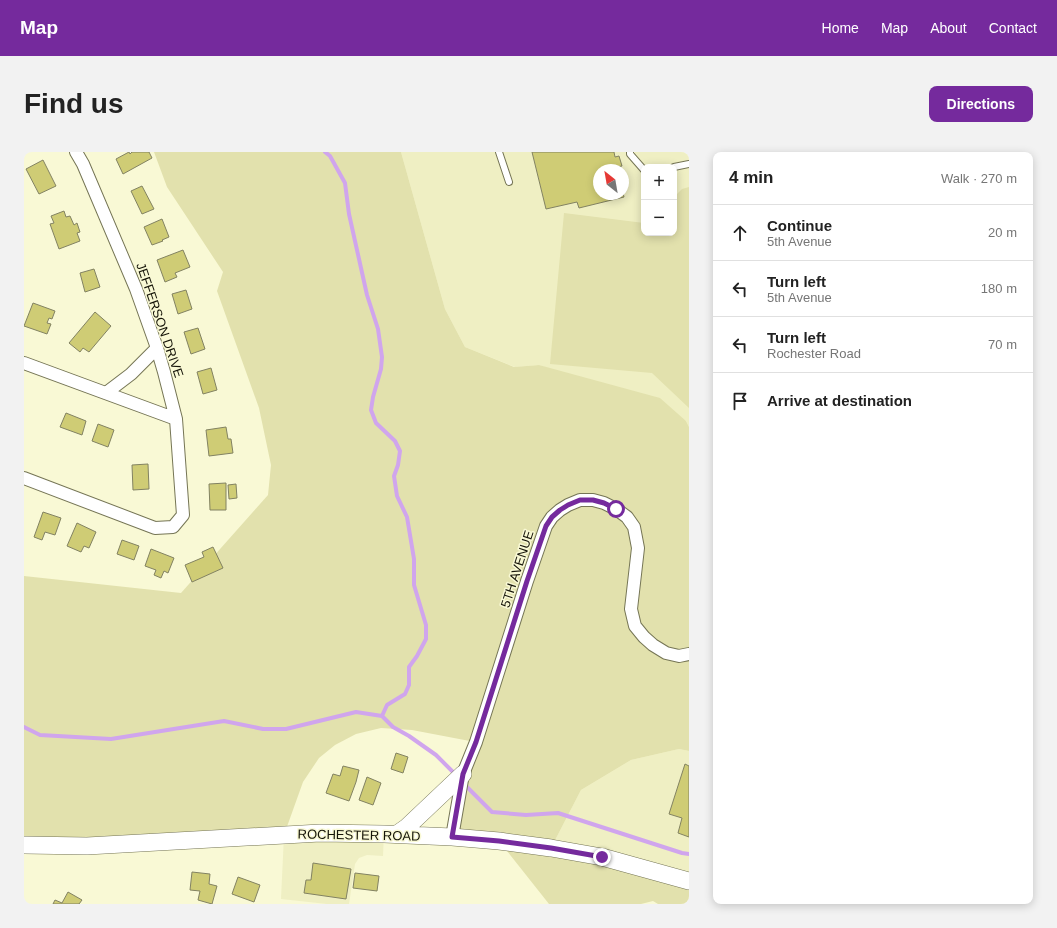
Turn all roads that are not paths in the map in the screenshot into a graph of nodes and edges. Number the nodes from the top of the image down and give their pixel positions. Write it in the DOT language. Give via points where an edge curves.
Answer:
graph roads {
  1 [pos="76,152"];
  2 [pos="499,152"];
  3 [pos="630,152"];
  4 [pos="689,164"];
  5 [pos="677,166"];
  6 [pos="641,167"];
  7 [pos="509,182"];
  8 [pos="157,348"];
  9 [pos="24,363"];
  10 [pos="106,393"];
  11 [pos="176,419"];
  12 [pos="24,478"];
  13 [pos="689,654"];
  14 [pos="463,774"];
  15 [pos="397,834"];
  16 [pos="452,837"];
  17 [pos="24,845"];
  18 [pos="689,881"];
  1 -- 8 [label="street, JEFFERSON DRIVE" via="136,289"];
  2 -- 7 [label="lane"];
  3 -- 6 [label="lane"];
  4 -- 5 [label="lane"];
  8 -- 10 [label="street" via="131,374"];
  8 -- 11 [label="street, JEFFERSON DRIVE"];
  9 -- 10 [label="street"];
  10 -- 11 [label="street"];
  11 -- 12 [label="street, JEFFERSON DRIVE" via="183,515 173,527 155,528"];
  13 -- 14 [label="street, 5TH AVENUE" via="679,656 666,653 653,645 635,626 631,608 638,548 634,527 627,517 604,503 593,500 580,500 568,505 552,517 546,526 476,742"];
  14 -- 15 [label="street"];
  14 -- 16 [label="street, 5TH AVENUE"];
  15 -- 16 [label="street, ROCHESTER ROAD"];
  15 -- 17 [label="street, ROCHESTER ROAD" via="320,833 87,846"];
  16 -- 18 [label="street, ROCHESTER ROAD" via="499,841 602,857"];
}
